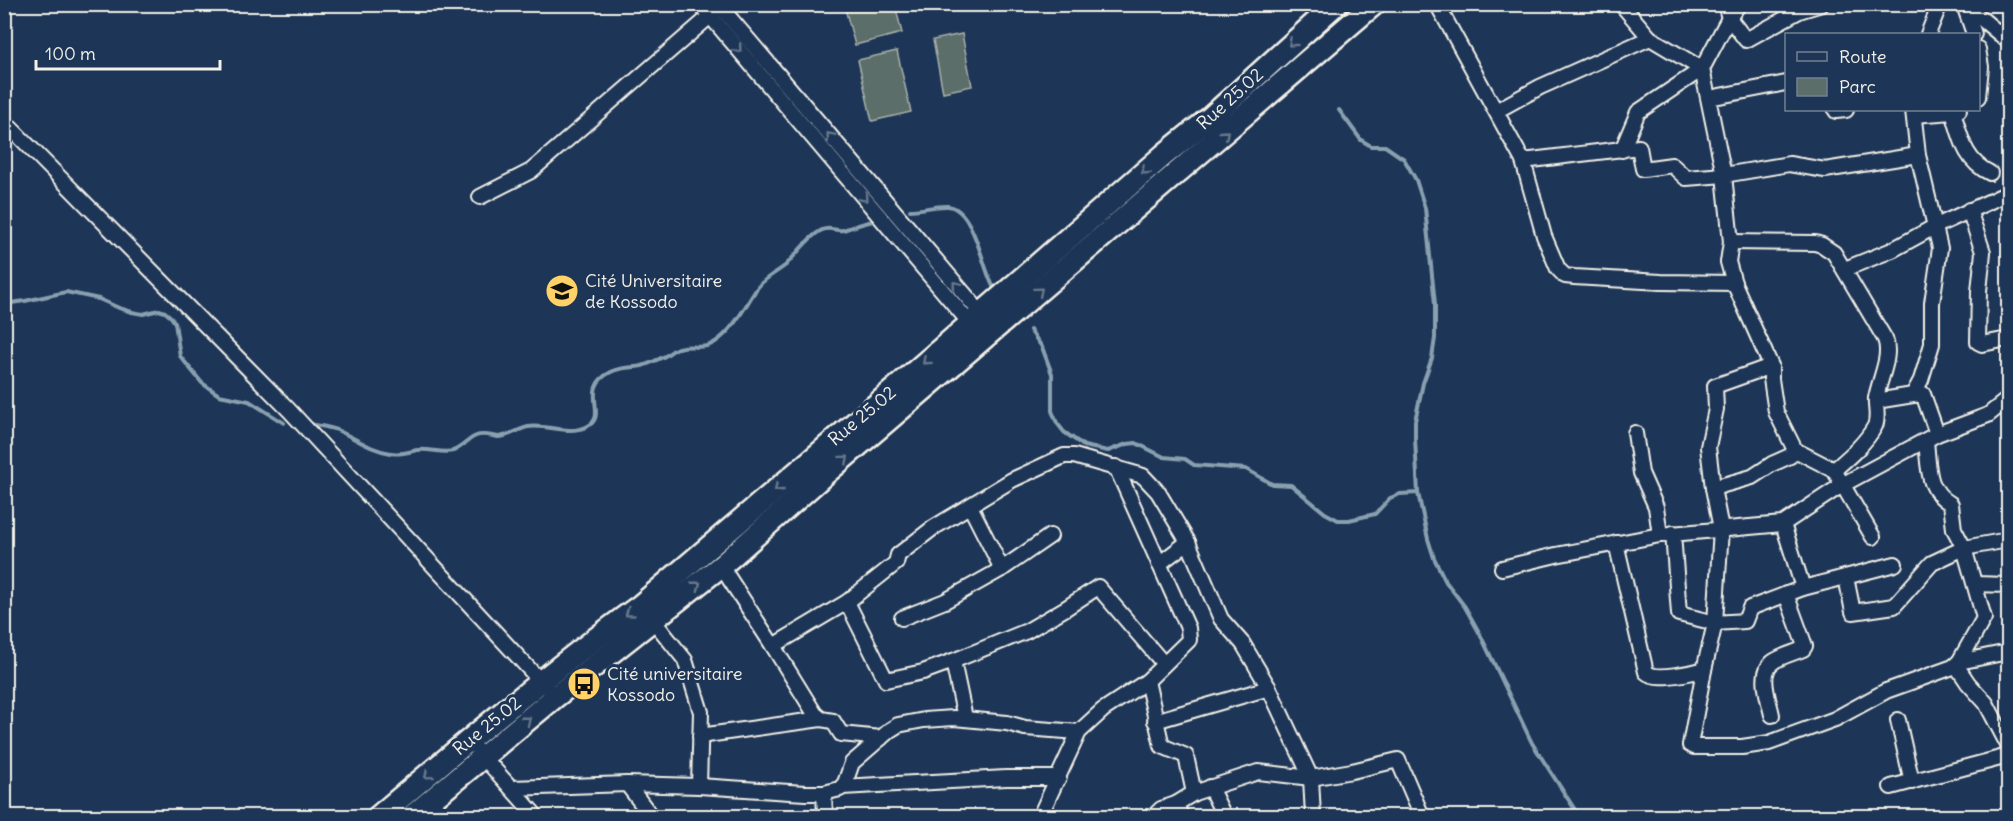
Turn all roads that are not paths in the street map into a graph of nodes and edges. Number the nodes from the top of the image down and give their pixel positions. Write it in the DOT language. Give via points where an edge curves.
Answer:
graph roads {
  1 [pos="700,4"];
  2 [pos="1336,4"];
  3 [pos="1374,4"];
  4 [pos="1437,4"];
  5 [pos="1621,4"];
  6 [pos="1739,4"];
  7 [pos="1822,4"];
  8 [pos="1940,4"];
  9 [pos="1964,5"];
  10 [pos="716,10"];
  11 [pos="1727,11"];
  12 [pos="1928,33"];
  13 [pos="1974,33"];
  14 [pos="1650,38"];
  15 [pos="2008,41"];
  16 [pos="1980,61"];
  17 [pos="1702,69"];
  18 [pos="1980,77"];
  19 [pos="1785,83"];
  20 [pos="1709,98"];
  21 [pos="1496,111"];
  22 [pos="1956,111"];
  23 [pos="1914,112"];
  24 [pos="4,121"];
  25 [pos="1622,150"];
  26 [pos="1918,154"];
  27 [pos="1523,161"];
  28 [pos="1989,172"];
  29 [pos="1724,175"];
  30 [pos="2008,193"];
  31 [pos="480,197"];
  32 [pos="1969,210"];
  33 [pos="1934,227"];
  34 [pos="1731,242"];
  35 [pos="1845,269"];
  36 [pos="1734,283"];
  37 [pos="975,318"];
  38 [pos="989,334"];
  39 [pos="2008,339"];
  40 [pos="1771,366"];
  41 [pos="1913,395"];
  42 [pos="2008,399"];
  43 [pos="1876,401"];
  44 [pos="1988,415"];
  45 [pos="2008,415"];
  46 [pos="1635,434"];
  47 [pos="1932,438"];
  48 [pos="1795,450"];
  49 [pos="1116,467"];
  50 [pos="1834,470"];
  51 [pos="1842,485"];
  52 [pos="1713,488"];
  53 [pos="970,506"];
  54 [pos="1783,524"];
  55 [pos="1721,529"];
  56 [pos="1667,534"];
  57 [pos="1050,536"];
  58 [pos="1873,537"];
  59 [pos="2008,540"];
  60 [pos="1188,542"];
  61 [pos="1616,543"];
  62 [pos="1964,548"];
  63 [pos="1159,564"];
  64 [pos="1894,564"];
  65 [pos="721,566"];
  66 [pos="1002,568"];
  67 [pos="1502,568"];
  68 [pos="1846,577"];
  69 [pos="1975,585"];
  70 [pos="2008,585"];
  71 [pos="1803,588"];
  72 [pos="1786,594"];
  73 [pos="847,602"];
  74 [pos="902,618"];
  75 [pos="653,620"];
  76 [pos="1715,623"];
  77 [pos="773,646"];
  78 [pos="2008,652"];
  79 [pos="953,661"];
  80 [pos="1164,664"];
  81 [pos="1958,664"];
  82 [pos="1704,670"];
  83 [pos="1147,681"];
  84 [pos="1269,688"];
  85 [pos="548,690"];
  86 [pos="1772,716"];
  87 [pos="965,718"];
  88 [pos="821,719"];
  89 [pos="1898,720"];
  90 [pos="1155,721"];
  91 [pos="1079,732"];
  92 [pos="700,736"];
  93 [pos="880,738"];
  94 [pos="2008,745"];
  95 [pos="475,748"];
  96 [pos="2008,756"];
  97 [pos="1059,778"];
  98 [pos="1311,778"];
  99 [pos="1912,782"];
  100 [pos="627,783"];
  101 [pos="699,786"];
  102 [pos="842,787"];
  103 [pos="1210,787"];
  104 [pos="1891,787"];
  105 [pos="511,788"];
  106 [pos="824,792"];
  107 [pos="1194,793"];
  108 [pos="1179,810"];
  109 [pos="379,816"];
  110 [pos="412,816"];
  111 [pos="536,816"];
  112 [pos="651,816"];
  113 [pos="825,816"];
  114 [pos="1040,816"];
  115 [pos="1154,816"];
  116 [pos="1224,816"];
  117 [pos="1313,816"];
  118 [pos="1422,816"];
  1 -- 10 [label="street"];
  2 -- 37 [label="main road, Rue 25.02, one-way" via="1210,118"];
  38 -- 3 [label="main road, one-way"];
  4 -- 21 [label="street"];
  5 -- 14 [label="street"];
  6 -- 11 [label="street"];
  7 -- 11 [label="street" via="1798,11 1746,40"];
  8 -- 12 [label="street"];
  9 -- 13 [label="street"];
  9 -- 15 [label="street"];
  10 -- 31 [label="street" via="531,171"];
  10 -- 37 [label="street"];
  11 -- 17 [label="street"];
  14 -- 17 [label="street"];
  14 -- 21 [label="street"];
  16 -- 18 [label="street"];
  17 -- 20 [label="street"];
  17 -- 25 [label="street" via="1638,112"];
  19 -- 20 [label="street"];
  20 -- 29 [label="street"];
  21 -- 27 [label="street"];
  22 -- 23 [label="street"];
  22 -- 28 [label="street" via="1965,151 1977,167"];
  23 -- 26 [label="street"];
  24 -- 85 [label="street" via="290,410"];
  25 -- 27 [label="street"];
  25 -- 29 [label="street" via="1639,147 1643,169 1672,165 1686,178"];
  26 -- 29 [label="street" via="1825,170 1789,164"];
  26 -- 33 [label="street"];
  27 -- 36 [label="street" via="1544,236 1565,276"];
  29 -- 34 [label="street"];
  30 -- 32 [label="street"];
  32 -- 33 [label="street"];
  32 -- 39 [label="street" via="1984,258 1978,342"];
  33 -- 35 [label="street"];
  33 -- 41 [label="street" via="1940,248 1932,303 1932,344 1922,380"];
  34 -- 35 [label="street" via="1815,243 1834,253"];
  34 -- 36 [label="street" via="1728,262"];
  35 -- 43 [label="street" via="1887,343"];
  36 -- 40 [label="street"];
  37 -- 38 [label="street"];
  37 -- 85 [label="main road, Rue 25.02, one-way" via="640,605"];
  65 -- 38 [label="main road, one-way"];
  40 -- 48 [label="street" via="1776,412"];
  40 -- 52 [label="street" via="1714,386 1716,409 1708,447"];
  41 -- 43 [label="street"];
  41 -- 47 [label="street" via="1923,394"];
  42 -- 44 [label="street"];
  43 -- 50 [label="street" via="1875,426"];
  44 -- 45 [label="street"];
  44 -- 47 [label="street"];
  46 -- 56 [label="street" via="1641,473"];
  47 -- 51 [label="street"];
  47 -- 62 [label="street" via="1931,481 1939,497 1951,504 1954,529"];
  48 -- 50 [label="street"];
  48 -- 52 [label="street" via="1752,477"];
  49 -- 53 [label="street" via="1064,456 1012,480"];
  49 -- 60 [label="street" via="1147,479"];
  49 -- 63 [label="street"];
  50 -- 51 [label="street"];
  51 -- 54 [label="street"];
  51 -- 58 [label="street"];
  52 -- 55 [label="street"];
  53 -- 66 [label="street"];
  53 -- 73 [label="street" via="906,547 896,563"];
  54 -- 55 [label="street"];
  54 -- 71 [label="street"];
  55 -- 56 [label="street"];
  55 -- 76 [label="street"];
  56 -- 61 [label="street"];
  56 -- 76 [label="street" via="1679,614"];
  57 -- 66 [label="street"];
  59 -- 62 [label="street"];
  60 -- 63 [label="street"];
  60 -- 84 [label="street" via="1221,619 1243,644"];
  61 -- 67 [label="street"];
  61 -- 82 [label="street" via="1646,672 1664,676"];
  62 -- 68 [label="street" via="1932,563 1893,606 1852,612"];
  62 -- 69 [label="street"];
  63 -- 80 [label="street" via="1188,628 1189,640"];
  64 -- 68 [label="street"];
  75 -- 65 [label="main road, one-way"];
  65 -- 77 [label="street"];
  66 -- 74 [label="street" via="945,601"];
  68 -- 71 [label="street"];
  69 -- 70 [label="street"];
  69 -- 81 [label="street" via="1984,618"];
  71 -- 72 [label="street"];
  72 -- 76 [label="street" via="1750,608 1746,621"];
  72 -- 86 [label="street" via="1804,646 1773,662 1766,670"];
  73 -- 77 [label="street"];
  73 -- 79 [label="street" via="886,680"];
  75 -- 85 [label="main road"];
  75 -- 92 [label="street" via="686,660 700,712"];
  76 -- 82 [label="street"];
  77 -- 88 [label="street"];
  78 -- 81 [label="street"];
  79 -- 80 [label="street" via="1027,631 1098,587"];
  79 -- 87 [label="street"];
  80 -- 83 [label="street"];
  81 -- 82 [label="street" via="1886,691 1835,719 1769,743 1742,747 1690,745"];
  81 -- 94 [label="street" via="1986,703"];
  83 -- 90 [label="street"];
  83 -- 91 [label="street" via="1103,710"];
  84 -- 90 [label="street"];
  84 -- 98 [label="street"];
  85 -- 95 [label="main road"];
  87 -- 91 [label="street"];
  87 -- 93 [label="street" via="898,725"];
  88 -- 92 [label="street"];
  88 -- 93 [label="street" via="833,721 841,734"];
  89 -- 99 [label="street"];
  90 -- 107 [label="street" via="1163,747 1186,756"];
  91 -- 97 [label="street"];
  92 -- 101 [label="street"];
  93 -- 102 [label="street" via="852,763"];
  95 -- 105 [label="street"];
  95 -- 109 [label="main road, Rue 25.02, one-way"];
  95 -- 110 [label="main road, Rue 25.02"];
  96 -- 99 [label="street"];
  97 -- 102 [label="street"];
  97 -- 114 [label="street"];
  98 -- 103 [label="street" via="1258,772"];
  98 -- 117 [label="street"];
  98 -- 118 [label="street" via="1398,760"];
  99 -- 104 [label="street"];
  100 -- 101 [label="street"];
  100 -- 105 [label="street"];
  100 -- 112 [label="street"];
  101 -- 106 [label="street"];
  102 -- 106 [label="street"];
  103 -- 107 [label="street"];
  103 -- 116 [label="street"];
  105 -- 111 [label="street"];
  106 -- 113 [label="street"];
  107 -- 108 [label="street"];
  108 -- 115 [label="street" via="1161,809"];
}
